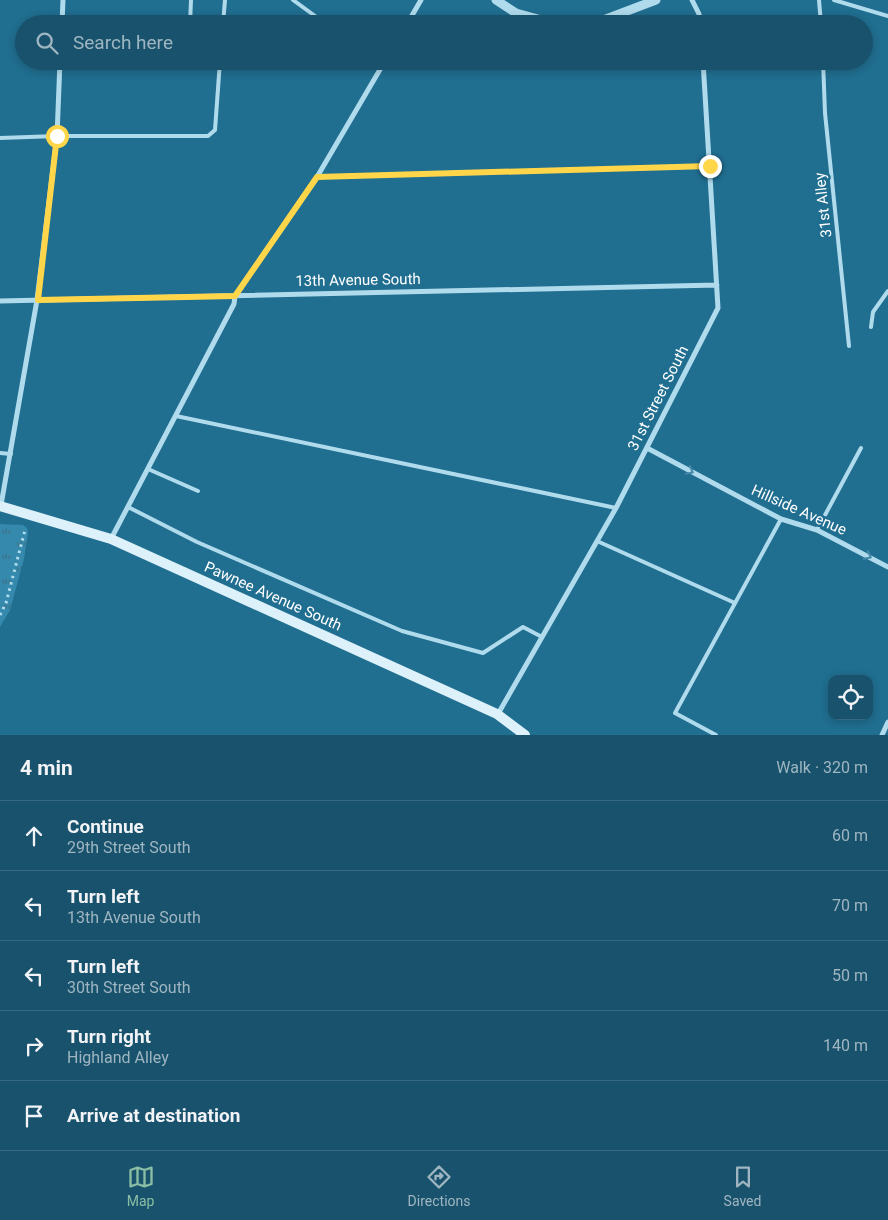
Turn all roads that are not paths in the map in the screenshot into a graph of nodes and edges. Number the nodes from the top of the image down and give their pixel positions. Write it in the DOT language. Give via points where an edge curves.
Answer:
graph roads {
  1 [pos="63,0"];
  2 [pos="191,0"];
  3 [pos="224,0"];
  4 [pos="293,0"];
  5 [pos="421,0"];
  6 [pos="496,0"];
  7 [pos="656,0"];
  8 [pos="692,0"];
  9 [pos="819,0"];
  10 [pos="834,0"];
  11 [pos="62,15"];
  12 [pos="190,15"];
  13 [pos="223,15"];
  14 [pos="314,15"];
  15 [pos="412,15"];
  16 [pos="523,15"];
  17 [pos="616,15"];
  18 [pos="700,15"];
  19 [pos="820,15"];
  20 [pos="888,16"];
  21 [pos="60,70"];
  22 [pos="219,70"];
  23 [pos="379,70"];
  24 [pos="704,70"];
  25 [pos="823,70"];
  26 [pos="57,136"];
  27 [pos="0,138"];
  28 [pos="710,166"];
  29 [pos="317,177"];
  30 [pos="717,286"];
  31 [pos="888,291"];
  32 [pos="235,296"];
  33 [pos="38,300"];
  34 [pos="0,301"];
  35 [pos="871,327"];
  36 [pos="849,346"];
  37 [pos="176,416"];
  38 [pos="646,448"];
  39 [pos="861,448"];
  40 [pos="0,453"];
  41 [pos="11,454"];
  42 [pos="148,469"];
  43 [pos="198,491"];
  44 [pos="1,506"];
  45 [pos="128,507"];
  46 [pos="616,508"];
  47 [pos="781,519"];
  48 [pos="817,530"];
  49 [pos="111,539"];
  50 [pos="597,541"];
  51 [pos="888,567"];
  52 [pos="735,603"];
  53 [pos="542,637"];
  54 [pos="497,714"];
  55 [pos="888,722"];
  56 [pos="525,735"];
  57 [pos="716,735"];
  58 [pos="882,735"];
  1 -- 11 [label="street"];
  2 -- 12 [label="lane"];
  3 -- 13 [label="lane"];
  4 -- 14 [label="lane"];
  5 -- 15 [label="street"];
  6 -- 16 [label="street"];
  7 -- 17 [label="street"];
  8 -- 18 [label="street"];
  9 -- 19 [label="lane"];
  10 -- 20 [label="lane"];
  21 -- 26 [label="street"];
  22 -- 26 [label="lane" via="215,130 208,136"];
  23 -- 29 [label="street"];
  24 -- 28 [label="street, 31st Street South"];
  25 -- 36 [label="lane, 31st Alley"];
  26 -- 27 [label="lane"];
  26 -- 33 [label="street"];
  28 -- 29 [label="lane"];
  28 -- 30 [label="street, 31st Street South"];
  29 -- 32 [label="street"];
  30 -- 32 [label="street, 13th Avenue South"];
  30 -- 38 [label="street, 31st Street South" via="718,308"];
  31 -- 35 [label="lane" via="873,312"];
  32 -- 33 [label="street, 13th Avenue South"];
  32 -- 37 [label="street" via="234,304"];
  33 -- 34 [label="street, 13th Avenue South"];
  33 -- 41 [label="street"];
  37 -- 42 [label="street"];
  37 -- 46 [label="lane"];
  38 -- 46 [label="street, 31st Street South"];
  38 -- 47 [label="street, Hillside Avenue, one-way"];
  39 -- 48 [label="lane"];
  40 -- 41 [label="lane"];
  41 -- 44 [label="street"];
  42 -- 43 [label="lane"];
  42 -- 45 [label="street"];
  44 -- 49 [label="main road, Pawnee Avenue South"];
  45 -- 49 [label="street"];
  45 -- 53 [label="lane" via="197,542 402,631 483,653 523,627"];
  46 -- 50 [label="street, 31st Street South"];
  47 -- 48 [label="street, Hillside Avenue"];
  47 -- 52 [label="lane"];
  48 -- 51 [label="street, Hillside Avenue, one-way"];
  49 -- 54 [label="main road, Pawnee Avenue South"];
  50 -- 52 [label="lane"];
  50 -- 53 [label="street, 31st Street South"];
  52 -- 57 [label="lane" via="675,713"];
  53 -- 54 [label="street, 31st Street South"];
  54 -- 56 [label="main road, Pawnee Avenue South"];
  55 -- 58 [label="street"];
}
